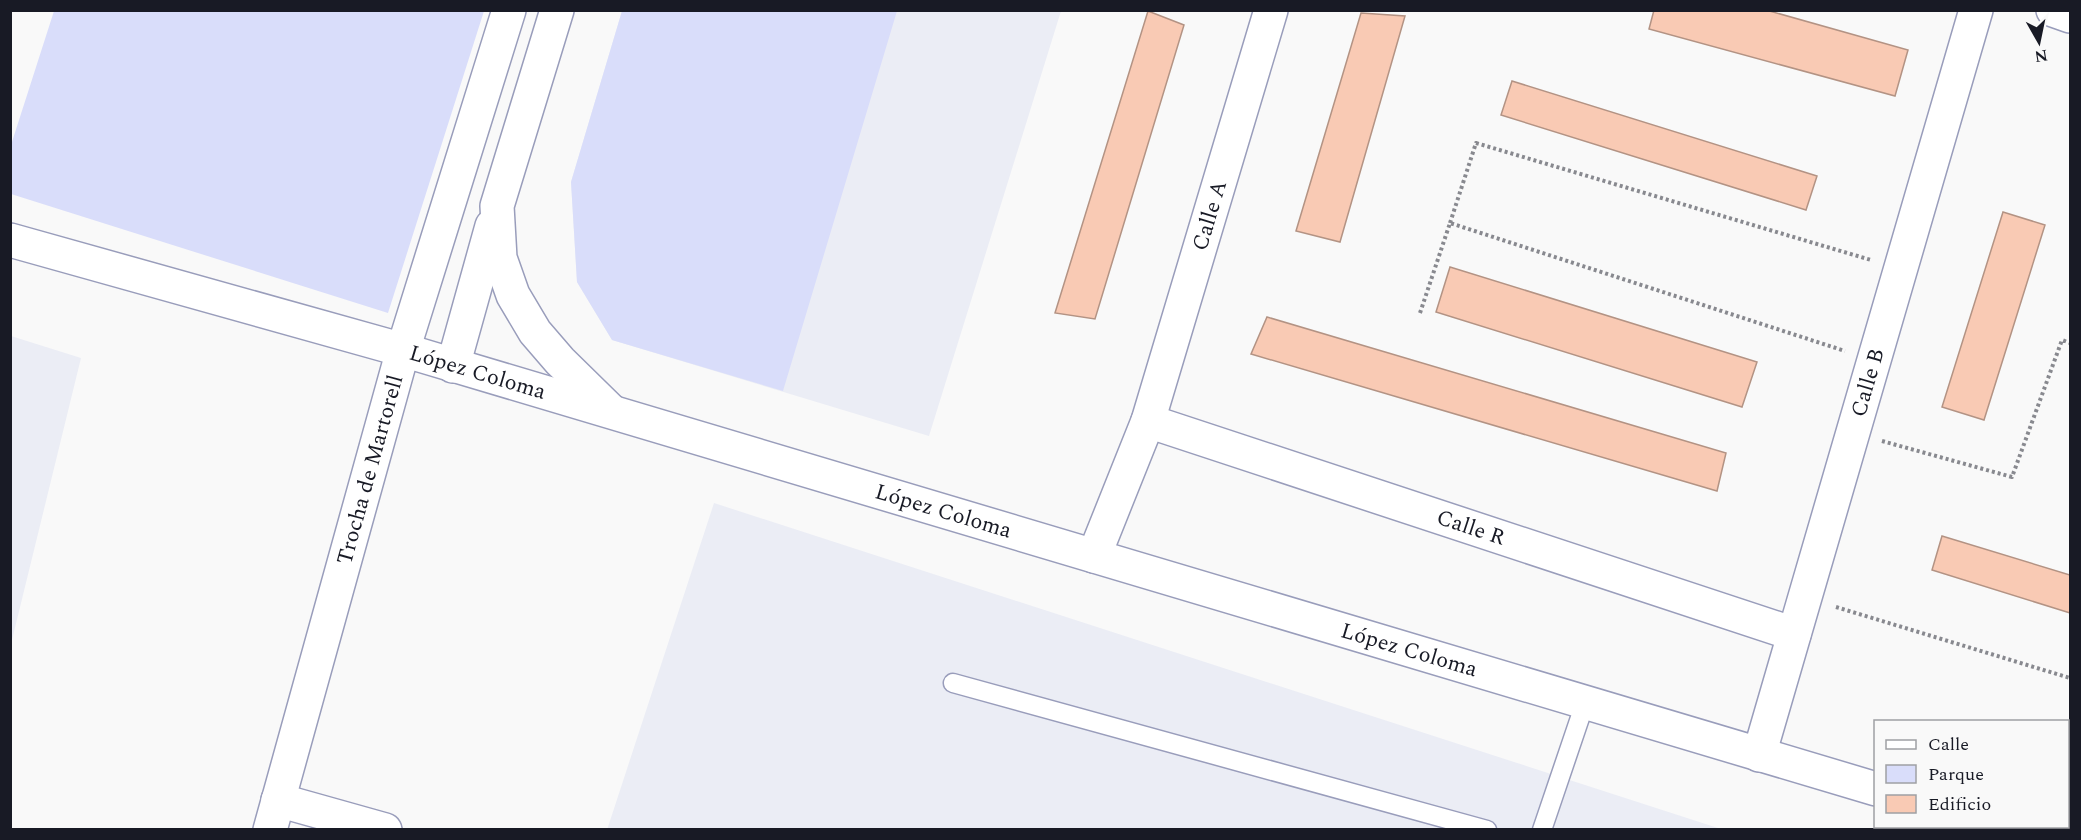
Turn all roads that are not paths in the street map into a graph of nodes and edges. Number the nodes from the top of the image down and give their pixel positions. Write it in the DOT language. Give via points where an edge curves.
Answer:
graph roads {
  1 [pos="509,10"];
  2 [pos="557,10"];
  3 [pos="1271,10"];
  4 [pos="1976,10"];
  5 [pos="2053,10"];
  6 [pos="2070,16"];
  7 [pos="497,206"];
  8 [pos="10,240"];
  9 [pos="403,350"];
  10 [pos="453,366"];
  11 [pos="614,413"];
  12 [pos="1148,421"];
  13 [pos="1094,556"];
  14 [pos="1794,634"];
  15 [pos="953,683"];
  16 [pos="1585,703"];
  17 [pos="1759,755"];
  18 [pos="1874,789"];
  19 [pos="274,815"];
  20 [pos="385,830"];
  21 [pos="1487,830"];
  22 [pos="1542,830"];
  1 -- 9 [label="street, Trocha de Martorell"];
  2 -- 7 [label="street"];
  3 -- 12 [label="street, Calle A"];
  4 -- 14 [label="street, Calle B"];
  5 -- 6 [label="street"];
  7 -- 10 [label="street"];
  7 -- 11 [label="street" via="500,258 513,295 535,332"];
  8 -- 9 [label="street, López Coloma"];
  9 -- 10 [label="street, López Coloma"];
  9 -- 19 [label="street, Trocha de Martorell"];
  10 -- 11 [label="street, López Coloma"];
  11 -- 13 [label="street, López Coloma"];
  12 -- 13 [label="street, Calle A"];
  12 -- 14 [label="street, Calle R"];
  13 -- 16 [label="street, López Coloma"];
  14 -- 17 [label="street, Calle B"];
  15 -- 21 [label="lane"];
  16 -- 17 [label="street, López Coloma"];
  16 -- 22 [label="lane"];
  17 -- 18 [label="street, López Coloma"];
  19 -- 20 [label="street"];
}
